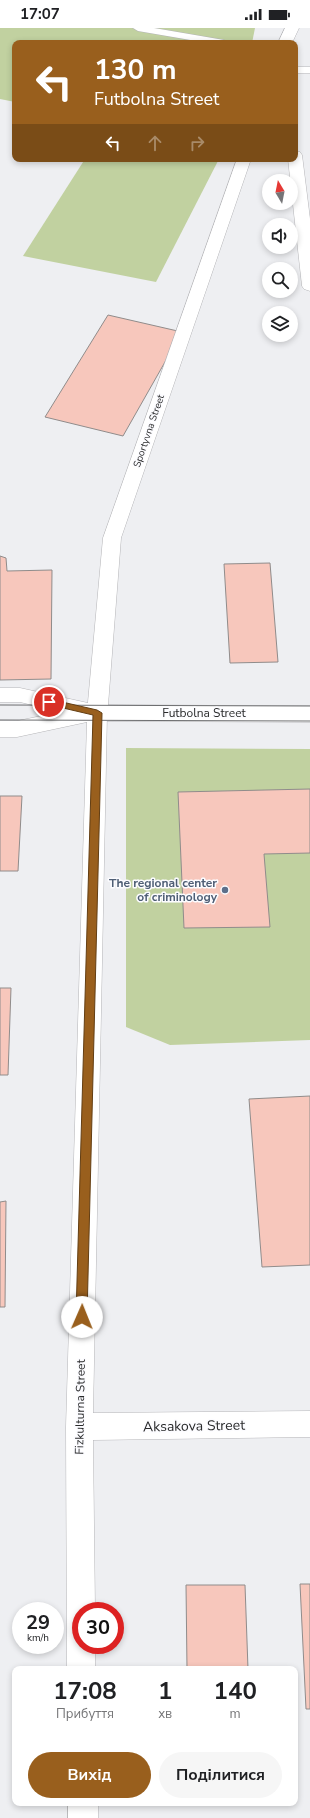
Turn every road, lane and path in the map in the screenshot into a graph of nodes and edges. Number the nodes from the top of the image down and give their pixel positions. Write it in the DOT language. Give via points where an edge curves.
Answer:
graph roads {
  1 [pos="138,28"];
  2 [pos="292,28"];
  3 [pos="207,40"];
  4 [pos="286,40"];
  5 [pos="298,70"];
  6 [pos="310,70"];
  7 [pos="243,162"];
  8 [pos="296,162"];
  9 [pos="310,286"];
  10 [pos="0,695"];
  11 [pos="97,713"];
  12 [pos="310,714"];
  13 [pos="0,729"];
  14 [pos="310,1424"];
  15 [pos="79,1427"];
  16 [pos="81,1602"];
  17 [pos="81,1654"];
  18 [pos="81,1666"];
  19 [pos="83,1806"];
  20 [pos="83,1818"];
  1 -- 3 [label="lane"];
  2 -- 4 [label="street"];
  5 -- 6 [label="lane"];
  7 -- 11 [label="street, Sportyvna Street" via="112,538"];
  8 -- 9 [label="street"];
  10 -- 11 [label="street, Futbolna Street" via="20,695"];
  11 -- 12 [label="street, Futbolna Street"];
  11 -- 13 [label="street, Futbolna Street" via="17,729"];
  11 -- 15 [label="street, Fizkulturna Street"];
  14 -- 15 [label="street, Aksakova Street"];
  15 -- 16 [label="street, Fizkulturna Street"];
  17 -- 18 [label="street, Fizkulturna Street"];
  19 -- 20 [label="street"];
}
